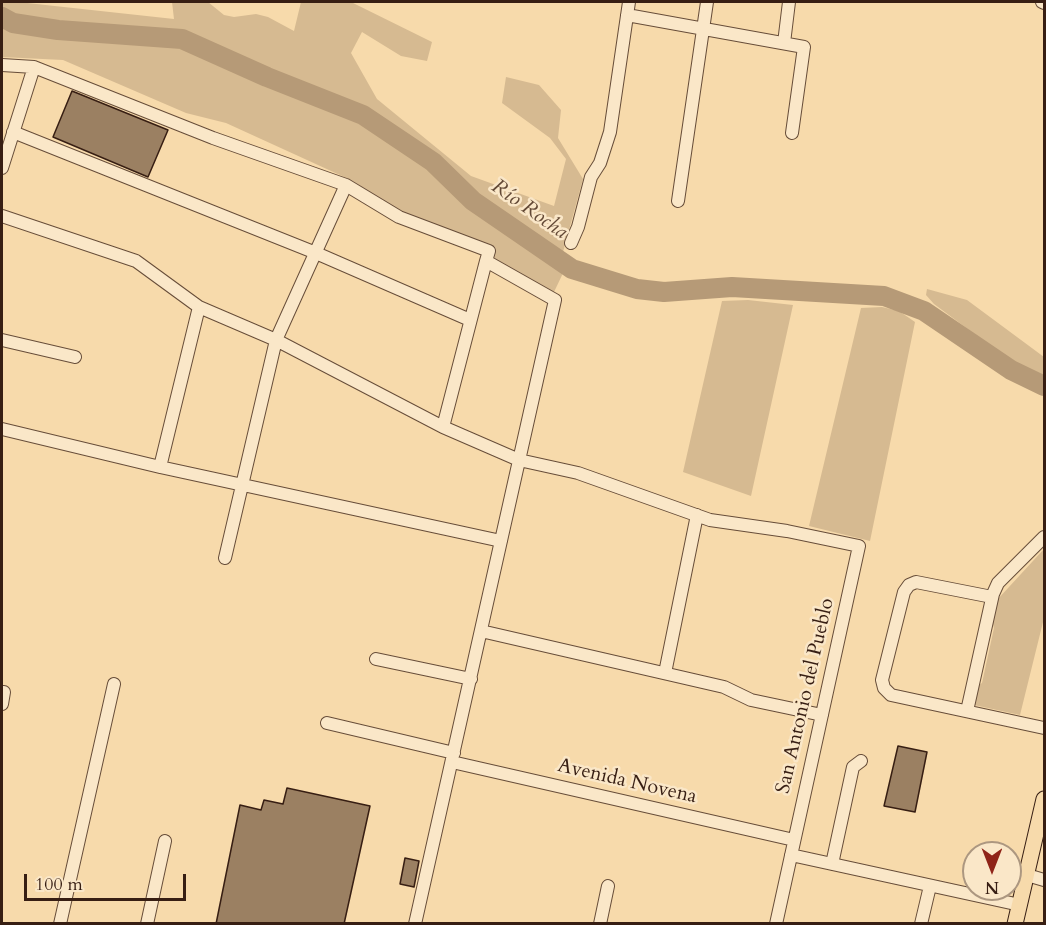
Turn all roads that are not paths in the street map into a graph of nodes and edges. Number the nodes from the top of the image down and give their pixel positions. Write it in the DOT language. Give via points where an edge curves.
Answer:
graph roads {
  1 [pos="629,2"];
  2 [pos="707,2"];
  3 [pos="789,2"];
  4 [pos="627,15"];
  5 [pos="704,28"];
  6 [pos="784,43"];
  7 [pos="2,65"];
  8 [pos="34,68"];
  9 [pos="13,132"];
  10 [pos="792,133"];
  11 [pos="2,168"];
  12 [pos="346,185"];
  13 [pos="678,201"];
  14 [pos="2,216"];
  15 [pos="571,243"];
  16 [pos="316,253"];
  17 [pos="486,261"];
  18 [pos="199,307"];
  19 [pos="470,320"];
  20 [pos="2,340"];
  21 [pos="276,340"];
  22 [pos="75,357"];
  23 [pos="443,427"];
  24 [pos="2,429"];
  25 [pos="519,460"];
  26 [pos="160,467"];
  27 [pos="242,485"];
  28 [pos="697,515"];
  29 [pos="1044,537"];
  30 [pos="501,542"];
  31 [pos="225,558"];
  32 [pos="992,597"];
  33 [pos="481,631"];
  34 [pos="376,659"];
  35 [pos="665,674"];
  36 [pos="471,679"];
  37 [pos="114,684"];
  38 [pos="2,692"];
  39 [pos="2,704"];
  40 [pos="967,711"];
  41 [pos="822,715"];
  42 [pos="327,723"];
  43 [pos="1044,728"];
  44 [pos="453,758"];
  45 [pos="861,761"];
  46 [pos="1044,799"];
  47 [pos="794,840"];
  48 [pos="165,841"];
  49 [pos="791,855"];
  50 [pos="832,864"];
  51 [pos="1027,875"];
  52 [pos="1044,880"];
  53 [pos="608,885"];
  54 [pos="930,885"];
  55 [pos="1020,905"];
  56 [pos="60,924"];
  57 [pos="147,924"];
  58 [pos="415,924"];
  59 [pos="600,924"];
  60 [pos="776,924"];
  61 [pos="921,924"];
  62 [pos="1015,924"];
  1 -- 4 [label="street"];
  2 -- 5 [label="street"];
  3 -- 6 [label="street"];
  4 -- 5 [label="street"];
  4 -- 15 [label="street" via="610,132 591,177"];
  5 -- 6 [label="street"];
  5 -- 13 [label="street"];
  6 -- 10 [label="street" via="804,47"];
  7 -- 8 [label="street"];
  8 -- 9 [label="street"];
  8 -- 12 [label="street"];
  9 -- 11 [label="street"];
  9 -- 16 [label="street"];
  12 -- 16 [label="street"];
  12 -- 17 [label="street" via="399,218 489,251"];
  14 -- 18 [label="street" via="136,261"];
  16 -- 19 [label="street"];
  16 -- 21 [label="street"];
  17 -- 19 [label="street"];
  17 -- 25 [label="street" via="555,300"];
  18 -- 21 [label="street"];
  18 -- 26 [label="street"];
  19 -- 23 [label="street"];
  20 -- 22 [label="street"];
  21 -- 23 [label="street"];
  21 -- 27 [label="street"];
  23 -- 25 [label="street"];
  24 -- 26 [label="street"];
  25 -- 28 [label="street" via="578,473"];
  25 -- 30 [label="street"];
  26 -- 27 [label="street"];
  27 -- 30 [label="street"];
  27 -- 31 [label="street"];
  28 -- 35 [label="street"];
  28 -- 41 [label="street, San Antonio del Pueblo" via="859,546"];
  29 -- 32 [label="street" via="998,583"];
  30 -- 33 [label="street"];
  32 -- 40 [label="street"];
  32 -- 40 [label="street" via="916,582 909,585 882,680 891,695"];
  33 -- 35 [label="street"];
  33 -- 36 [label="street"];
  34 -- 36 [label="street"];
  35 -- 41 [label="street" via="724,687 751,700"];
  36 -- 44 [label="street"];
  37 -- 56 [label="street"];
  38 -- 39 [label="street"];
  40 -- 43 [label="street"];
  41 -- 47 [label="street, San Antonio del Pueblo"];
  42 -- 44 [label="street, Avenida Novena"];
  44 -- 47 [label="street, Avenida Novena"];
  44 -- 58 [label="street"];
  45 -- 50 [label="street" via="854,767"];
  46 -- 51 [label="main road"];
  47 -- 49 [label="street, San Antonio del Pueblo"];
  48 -- 57 [label="street"];
  49 -- 50 [label="street"];
  49 -- 60 [label="street, San Antonio del Pueblo"];
  50 -- 54 [label="street"];
  51 -- 52 [label="street"];
  51 -- 55 [label="main road"];
  53 -- 59 [label="street"];
  54 -- 55 [label="street"];
  54 -- 61 [label="street"];
  55 -- 62 [label="main road"];
}
